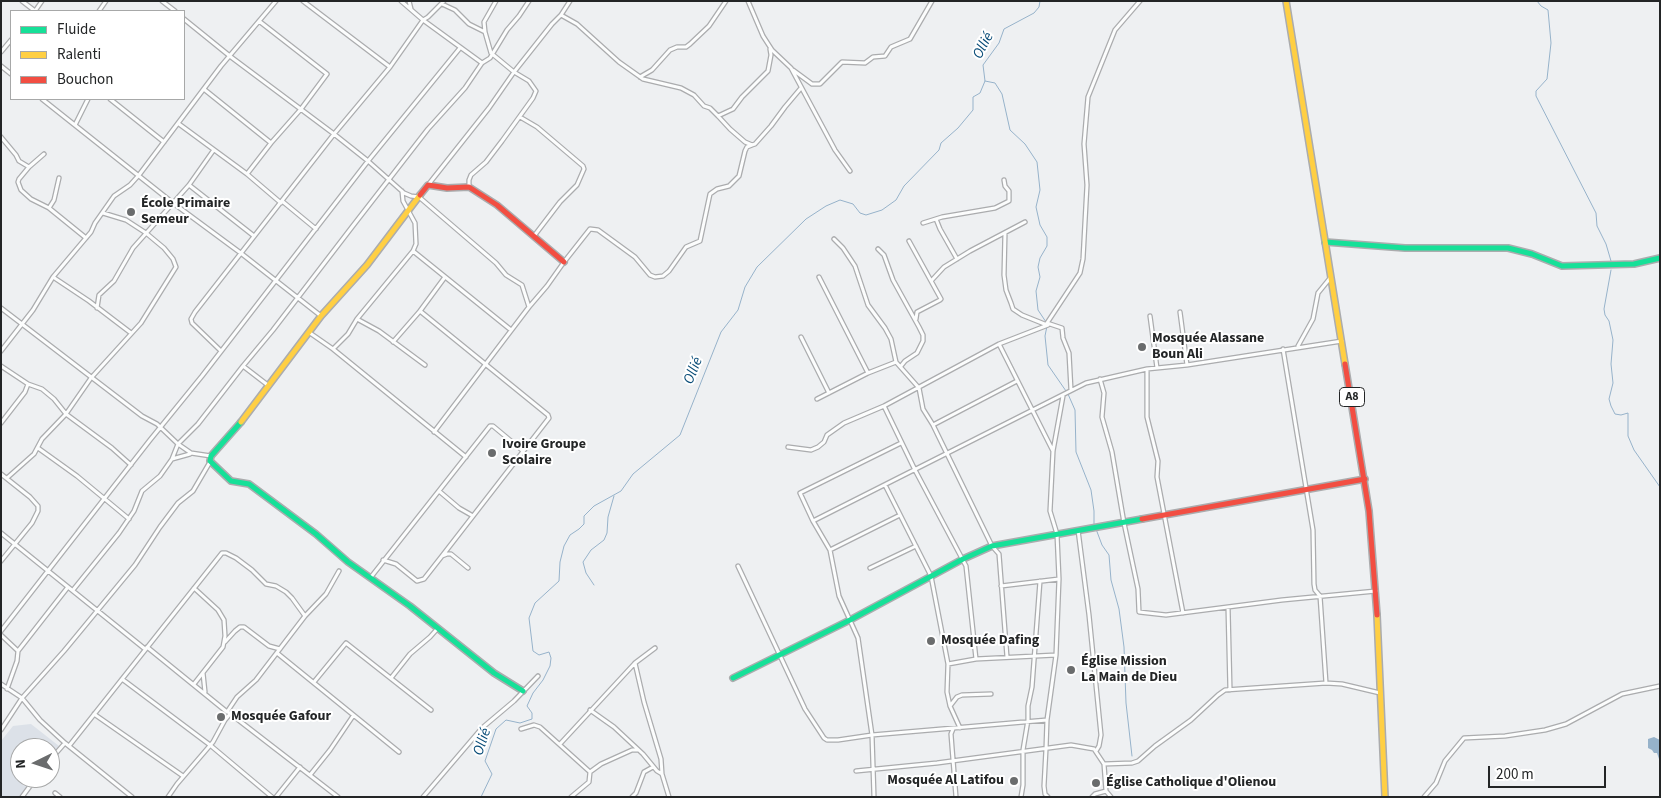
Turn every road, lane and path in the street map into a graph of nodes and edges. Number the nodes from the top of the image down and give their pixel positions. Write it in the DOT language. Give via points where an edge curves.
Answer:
graph roads {
  1 [pos="22,1"];
  2 [pos="162,1"];
  3 [pos="276,1"];
  4 [pos="303,1"];
  5 [pos="401,1"];
  6 [pos="409,1"];
  7 [pos="496,1"];
  8 [pos="529,1"];
  9 [pos="570,1"];
  10 [pos="726,1"];
  11 [pos="748,1"];
  12 [pos="932,1"];
  13 [pos="1140,1"];
  14 [pos="1286,1"];
  15 [pos="443,2"];
  16 [pos="34,10"];
  17 [pos="174,10"];
  18 [pos="412,10"];
  19 [pos="561,15"];
  20 [pos="185,20"];
  21 [pos="423,20"];
  22 [pos="259,21"];
  23 [pos="484,32"];
  24 [pos="10,41"];
  25 [pos="769,46"];
  26 [pos="460,48"];
  27 [pos="1,52"];
  28 [pos="491,53"];
  29 [pos="231,56"];
  30 [pos="482,63"];
  31 [pos="390,67"];
  32 [pos="791,68"];
  33 [pos="514,72"];
  34 [pos="640,77"];
  35 [pos="801,88"];
  36 [pos="205,90"];
  37 [pos="43,100"];
  38 [pos="88,100"];
  39 [pos="111,100"];
  40 [pos="301,109"];
  41 [pos="718,116"];
  42 [pos="520,117"];
  43 [pos="178,124"];
  44 [pos="75,125"];
  45 [pos="334,134"];
  46 [pos="1,138"];
  47 [pos="164,142"];
  48 [pos="271,143"];
  49 [pos="752,145"];
  50 [pos="213,151"];
  51 [pos="44,154"];
  52 [pos="368,160"];
  53 [pos="29,167"];
  54 [pos="850,171"];
  55 [pos="247,174"];
  56 [pos="139,175"];
  57 [pos="59,178"];
  58 [pos="389,179"];
  59 [pos="1004,180"];
  60 [pos="189,185"];
  61 [pos="428,185"];
  62 [pos="469,187"];
  63 [pos="402,191"];
  64 [pos="419,197"];
  65 [pos="281,202"];
  66 [pos="173,203"];
  67 [pos="49,208"];
  68 [pos="409,210"];
  69 [pos="103,213"];
  70 [pos="936,219"];
  71 [pos="1026,222"];
  72 [pos="923,223"];
  73 [pos="316,229"];
  74 [pos="146,233"];
  75 [pos="1005,233"];
  76 [pos="254,236"];
  77 [pos="534,236"];
  78 [pos="86,238"];
  79 [pos="834,239"];
  80 [pos="909,241"];
  81 [pos="1325,242"];
  82 [pos="878,250"];
  83 [pos="413,251"];
  84 [pos="242,254"];
  85 [pos="1660,258"];
  86 [pos="957,259"];
  87 [pos="564,262"];
  88 [pos="53,277"];
  89 [pos="445,277"];
  90 [pos="819,277"];
  91 [pos="1331,277"];
  92 [pos="275,280"];
  93 [pos="932,280"];
  94 [pos="298,297"];
  95 [pos="528,306"];
  96 [pos="1,308"];
  97 [pos="97,308"];
  98 [pos="420,311"];
  99 [pos="1180,312"];
  100 [pos="321,316"];
  101 [pos="1150,316"];
  102 [pos="357,319"];
  103 [pos="916,319"];
  104 [pos="22,324"];
  105 [pos="1047,324"];
  106 [pos="511,330"];
  107 [pos="131,333"];
  108 [pos="310,333"];
  109 [pos="801,337"];
  110 [pos="1342,341"];
  111 [pos="393,342"];
  112 [pos="999,344"];
  113 [pos="1298,347"];
  114 [pos="333,349"];
  115 [pos="1283,349"];
  116 [pos="221,350"];
  117 [pos="1,351"];
  118 [pos="896,362"];
  119 [pos="425,365"];
  120 [pos="484,365"];
  121 [pos="1187,365"];
  122 [pos="1,366"];
  123 [pos="242,366"];
  124 [pos="901,366"];
  125 [pos="1157,368"];
  126 [pos="1147,369"];
  127 [pos="868,373"];
  128 [pos="91,378"];
  129 [pos="1100,379"];
  130 [pos="1017,381"];
  131 [pos="28,384"];
  132 [pos="270,386"];
  133 [pos="919,388"];
  134 [pos="1071,390"];
  135 [pos="829,393"];
  136 [pos="1063,395"];
  137 [pos="817,399"];
  138 [pos="884,406"];
  139 [pos="1032,409"];
  140 [pos="66,414"];
  141 [pos="1,423"];
  142 [pos="933,425"];
  143 [pos="161,428"];
  144 [pos="434,432"];
  145 [pos="901,443"];
  146 [pos="178,444"];
  147 [pos="788,447"];
  148 [pos="38,448"];
  149 [pos="523,451"];
  150 [pos="1053,451"];
  151 [pos="191,453"];
  152 [pos="946,455"];
  153 [pos="466,457"];
  154 [pos="210,458"];
  155 [pos="172,460"];
  156 [pos="131,465"];
  157 [pos="915,470"];
  158 [pos="1,474"];
  159 [pos="7,478"];
  160 [pos="1365,479"];
  161 [pos="885,485"];
  162 [pos="1306,489"];
  163 [pos="439,491"];
  164 [pos="105,498"];
  165 [pos="900,515"];
  166 [pos="1165,515"];
  167 [pos="473,516"];
  168 [pos="129,519"];
  169 [pos="813,521"];
  170 [pos="1124,523"];
  171 [pos="1078,530"];
  172 [pos="1,533"];
  173 [pos="1056,534"];
  174 [pos="14,544"];
  175 [pos="916,546"];
  176 [pos="992,546"];
  177 [pos="830,550"];
  178 [pos="442,556"];
  179 [pos="963,559"];
  180 [pos="1,560"];
  181 [pos="383,560"];
  182 [pos="738,566"];
  183 [pos="468,568"];
  184 [pos="870,568"];
  185 [pos="48,570"];
  186 [pos="339,572"];
  187 [pos="931,576"];
  188 [pos="371,577"];
  189 [pos="1059,579"];
  190 [pos="1040,581"];
  191 [pos="1001,586"];
  192 [pos="68,587"];
  193 [pos="194,588"];
  194 [pos="73,590"];
  195 [pos="1376,591"];
  196 [pos="1320,596"];
  197 [pos="1228,608"];
  198 [pos="97,612"];
  199 [pos="1182,613"];
  200 [pos="305,616"];
  201 [pos="850,620"];
  202 [pos="438,628"];
  203 [pos="1,631"];
  204 [pos="1,635"];
  205 [pos="223,647"];
  206 [pos="146,648"];
  207 [pos="655,648"];
  208 [pos="280,649"];
  209 [pos="18,651"];
  210 [pos="277,653"];
  211 [pos="1034,655"];
  212 [pos="1056,655"];
  213 [pos="781,656"];
  214 [pos="1007,657"];
  215 [pos="976,659"];
  216 [pos="634,662"];
  217 [pos="948,664"];
  218 [pos="203,672"];
  219 [pos="538,676"];
  220 [pos="391,678"];
  221 [pos="733,678"];
  222 [pos="122,679"];
  223 [pos="314,682"];
  224 [pos="1326,683"];
  225 [pos="1,684"];
  226 [pos="194,684"];
  227 [pos="1660,686"];
  228 [pos="7,689"];
  229 [pos="1230,690"];
  230 [pos="523,691"];
  231 [pos="205,693"];
  232 [pos="1380,693"];
  233 [pos="991,694"];
  234 [pos="22,698"];
  235 [pos="950,706"];
  236 [pos="432,710"];
  237 [pos="590,710"];
  238 [pos="229,713"];
  239 [pos="94,714"];
  240 [pos="353,716"];
  241 [pos="1028,720"];
  242 [pos="1048,720"];
  243 [pos="960,728"];
  244 [pos="521,729"];
  245 [pos="954,729"];
  246 [pos="1,730"];
  247 [pos="872,735"];
  248 [pos="65,743"];
  249 [pos="560,744"];
  250 [pos="210,745"];
  251 [pos="69,746"];
  252 [pos="60,749"];
  253 [pos="1046,749"];
  254 [pos="638,750"];
  255 [pos="1023,750"];
  256 [pos="1096,751"];
  257 [pos="399,752"];
  258 [pos="953,761"];
  259 [pos="1104,764"];
  260 [pos="300,767"];
  261 [pos="654,767"];
  262 [pos="874,770"];
  263 [pos="856,771"];
  264 [pos="590,772"];
  265 [pos="662,774"];
  266 [pos="310,775"];
  267 [pos="183,776"];
  268 [pos="1106,791"];
  269 [pos="55,793"];
  270 [pos="1045,796"];
  271 [pos="60,797"];
  272 [pos="132,797"];
  273 [pos="168,797"];
  274 [pos="272,797"];
  275 [pos="276,797"];
  276 [pos="338,797"];
  277 [pos="423,797"];
  278 [pos="571,797"];
  279 [pos="632,797"];
  280 [pos="669,797"];
  281 [pos="874,797"];
  282 [pos="956,797"];
  283 [pos="1020,797"];
  284 [pos="1092,797"];
  285 [pos="1111,797"];
  286 [pos="1385,797"];
  287 [pos="1424,797"];
  1 -- 16 [label="street"];
  2 -- 17 [label="street"];
  3 -- 22 [label="street"];
  4 -- 31 [label="street"];
  5 -- 18 [label="street"];
  6 -- 18 [label="street"];
  7 -- 23 [label="street" via="484,22"];
  8 -- 28 [label="street"];
  9 -- 19 [label="street"];
  10 -- 34 [label="street" via="709,26 690,44 670,50 652,70"];
  11 -- 25 [label="street"];
  12 -- 32 [label="street" via="910,39 891,47 885,56 874,57 865,63 842,62 820,84 812,84"];
  13 -- 105 [label="street" via="1115,30 1088,97 1084,144 1083,259 1080,273"];
  14 -- 81 [label="street, A8"];
  15 -- 21 [label="street"];
  15 -- 23 [label="street"];
  18 -- 21 [label="street"];
  19 -- 33 [label="street"];
  19 -- 34 [label="street" via="577,24 606,52"];
  20 -- 29 [label="street"];
  21 -- 26 [label="street"];
  21 -- 31 [label="street"];
  22 -- 29 [label="street"];
  22 -- 40 [label="street" via="327,74"];
  23 -- 28 [label="street"];
  24 -- 27 [label="street"];
  25 -- 32 [label="street"];
  25 -- 41 [label="street" via="772,56 768,71 733,109"];
  26 -- 30 [label="street"];
  26 -- 52 [label="street"];
  28 -- 30 [label="street" via="490,58"];
  28 -- 33 [label="street"];
  29 -- 36 [label="street"];
  29 -- 40 [label="street"];
  30 -- 58 [label="street"];
  31 -- 45 [label="street"];
  32 -- 35 [label="street"];
  33 -- 42 [label="street" via="536,91"];
  33 -- 61 [label="street"];
  34 -- 41 [label="street" via="681,88"];
  35 -- 49 [label="street"];
  35 -- 54 [label="street"];
  36 -- 43 [label="street"];
  36 -- 48 [label="street"];
  37 -- 44 [label="street"];
  38 -- 44 [label="street"];
  39 -- 47 [label="street"];
  40 -- 45 [label="street"];
  40 -- 48 [label="street"];
  41 -- 49 [label="street"];
  42 -- 62 [label="street" via="486,162 471,175"];
  42 -- 77 [label="street" via="584,168 577,184"];
  43 -- 47 [label="street"];
  43 -- 50 [label="street"];
  44 -- 56 [label="street"];
  45 -- 52 [label="street"];
  45 -- 65 [label="street"];
  46 -- 53 [label="street" via="19,161"];
  47 -- 56 [label="street"];
  48 -- 55 [label="street"];
  49 -- 87 [label="street" via="745,151 739,176 729,186 710,194 700,241 686,247 663,276 650,274 635,256 592,228"];
  50 -- 55 [label="street"];
  50 -- 60 [label="street"];
  51 -- 53 [label="street"];
  52 -- 58 [label="street"];
  52 -- 73 [label="street"];
  53 -- 67 [label="street" via="18,179 19,186 30,198"];
  55 -- 65 [label="street"];
  56 -- 66 [label="street"];
  56 -- 69 [label="street" via="114,196"];
  57 -- 67 [label="street"];
  58 -- 63 [label="street"];
  58 -- 94 [label="street"];
  59 -- 70 [label="street" via="1009,201 995,208"];
  60 -- 66 [label="street"];
  60 -- 76 [label="street"];
  61 -- 62 [label="street"];
  61 -- 64 [label="street"];
  62 -- 77 [label="street"];
  63 -- 64 [label="street"];
  63 -- 68 [label="street" via="403,201"];
  64 -- 68 [label="street"];
  64 -- 95 [label="street" via="522,285"];
  65 -- 73 [label="street"];
  65 -- 76 [label="street"];
  66 -- 74 [label="street"];
  66 -- 84 [label="street"];
  67 -- 78 [label="street"];
  68 -- 83 [label="street" via="415,223"];
  68 -- 100 [label="street"];
  69 -- 74 [label="street" via="126,220"];
  69 -- 78 [label="street"];
  70 -- 72 [label="street"];
  70 -- 86 [label="street"];
  71 -- 75 [label="street"];
  73 -- 92 [label="street"];
  74 -- 97 [label="street" via="114,281 99,295"];
  74 -- 107 [label="street" via="173,258 176,267 153,306"];
  75 -- 86 [label="street"];
  75 -- 105 [label="street" via="1004,275 1013,308 1036,322"];
  76 -- 84 [label="street"];
  77 -- 87 [label="street"];
  78 -- 88 [label="street"];
  79 -- 118 [label="street" via="855,266 868,305 891,339"];
  80 -- 93 [label="street"];
  81 -- 85 [label="street" via="1405,248 1508,248 1552,263 1572,266 1634,264"];
  81 -- 91 [label="street, A8"];
  82 -- 103 [label="street"];
  83 -- 89 [label="street"];
  83 -- 102 [label="street"];
  84 -- 92 [label="street"];
  84 -- 116 [label="street" via="191,319"];
  86 -- 93 [label="street"];
  87 -- 95 [label="street"];
  88 -- 97 [label="street"];
  88 -- 104 [label="street"];
  89 -- 98 [label="street"];
  89 -- 106 [label="street"];
  90 -- 127 [label="street"];
  91 -- 110 [label="street, A8"];
  91 -- 113 [label="street" via="1318,293 1313,319"];
  92 -- 94 [label="street"];
  92 -- 116 [label="street"];
  93 -- 103 [label="street" via="940,300 917,312"];
  94 -- 100 [label="street"];
  94 -- 123 [label="street"];
  95 -- 106 [label="street"];
  96 -- 104 [label="street"];
  97 -- 107 [label="street"];
  98 -- 111 [label="street"];
  98 -- 120 [label="street"];
  99 -- 121 [label="street"];
  100 -- 108 [label="street"];
  101 -- 125 [label="street"];
  102 -- 111 [label="street"];
  102 -- 114 [label="street"];
  103 -- 124 [label="street" via="923,341 917,353"];
  104 -- 117 [label="street"];
  104 -- 128 [label="street"];
  105 -- 112 [label="street"];
  105 -- 134 [label="street" via="1062,328 1069,353"];
  106 -- 120 [label="street"];
  107 -- 128 [label="street"];
  108 -- 114 [label="street"];
  108 -- 132 [label="street"];
  109 -- 135 [label="street"];
  110 -- 113 [label="street"];
  110 -- 160 [label="street, A8"];
  111 -- 119 [label="street"];
  112 -- 130 [label="street"];
  112 -- 133 [label="street"];
  113 -- 115 [label="street"];
  114 -- 144 [label="street"];
  115 -- 121 [label="street"];
  115 -- 162 [label="street"];
  116 -- 143 [label="street"];
  118 -- 124 [label="street"];
  118 -- 127 [label="street"];
  120 -- 144 [label="street"];
  120 -- 149 [label="street" via="549,417"];
  121 -- 125 [label="street"];
  122 -- 131 [label="street"];
  123 -- 132 [label="street"];
  123 -- 146 [label="street" via="198,424"];
  124 -- 133 [label="street"];
  125 -- 126 [label="street"];
  126 -- 129 [label="street"];
  126 -- 166 [label="street" via="1147,417 1158,461 1157,477"];
  127 -- 135 [label="street"];
  128 -- 140 [label="street"];
  128 -- 143 [label="street"];
  129 -- 134 [label="street"];
  129 -- 170 [label="street" via="1104,394 1102,420 1112,452"];
  130 -- 139 [label="street"];
  130 -- 142 [label="street"];
  131 -- 140 [label="street" via="42,389"];
  131 -- 141 [label="street"];
  132 -- 154 [label="street"];
  133 -- 138 [label="street"];
  133 -- 142 [label="street" via="923,409"];
  134 -- 136 [label="street"];
  135 -- 137 [label="street"];
  136 -- 139 [label="street"];
  136 -- 150 [label="street"];
  138 -- 145 [label="street"];
  138 -- 147 [label="street" via="833,430 811,450"];
  139 -- 150 [label="street"];
  139 -- 152 [label="street"];
  140 -- 148 [label="street" via="42,439"];
  140 -- 156 [label="street"];
  142 -- 152 [label="street"];
  143 -- 146 [label="street"];
  143 -- 156 [label="street"];
  144 -- 153 [label="street"];
  145 -- 157 [label="street"];
  145 -- 169 [label="street" via="800,493"];
  146 -- 151 [label="street"];
  146 -- 155 [label="street"];
  148 -- 159 [label="street"];
  148 -- 164 [label="street"];
  149 -- 153 [label="street" via="491,426"];
  149 -- 167 [label="street"];
  150 -- 173 [label="street" via="1050,511"];
  151 -- 154 [label="street"];
  151 -- 155 [label="street"];
  152 -- 157 [label="street"];
  152 -- 176 [label="street"];
  153 -- 163 [label="street"];
  154 -- 188 [label="street" via="231,480 249,484"];
  154 -- 198 [label="street" via="194,491 178,503"];
  155 -- 168 [label="street" via="160,476 142,491"];
  156 -- 164 [label="street"];
  157 -- 161 [label="street"];
  157 -- 179 [label="street"];
  158 -- 159 [label="street"];
  159 -- 174 [label="street" via="38,506 32,524"];
  160 -- 162 [label="street"];
  160 -- 195 [label="street, A8"];
  161 -- 165 [label="street"];
  161 -- 169 [label="street"];
  162 -- 166 [label="street"];
  162 -- 196 [label="street" via="1313,530 1314,584"];
  163 -- 167 [label="street"];
  163 -- 181 [label="street"];
  164 -- 168 [label="street"];
  164 -- 185 [label="street"];
  165 -- 175 [label="street"];
  165 -- 177 [label="street"];
  166 -- 170 [label="street"];
  166 -- 199 [label="street"];
  167 -- 178 [label="street"];
  168 -- 194 [label="street"];
  169 -- 177 [label="street"];
  170 -- 171 [label="street"];
  170 -- 199 [label="street" via="1138,589 1139,612"];
  171 -- 173 [label="street"];
  171 -- 256 [label="street" via="1101,735"];
  172 -- 174 [label="street"];
  173 -- 176 [label="street"];
  173 -- 189 [label="street"];
  174 -- 180 [label="street"];
  174 -- 185 [label="street"];
  175 -- 184 [label="street"];
  175 -- 187 [label="street"];
  176 -- 179 [label="street"];
  176 -- 191 [label="street" via="999,554"];
  177 -- 201 [label="street" via="839,596"];
  178 -- 181 [label="street" via="420,581 396,564"];
  178 -- 183 [label="street" via="451,554"];
  179 -- 187 [label="street"];
  179 -- 215 [label="street"];
  181 -- 188 [label="street"];
  182 -- 213 [label="street"];
  185 -- 192 [label="street"];
  185 -- 203 [label="street"];
  186 -- 200 [label="street" via="326,594"];
  187 -- 201 [label="street"];
  187 -- 217 [label="street"];
  188 -- 202 [label="street"];
  189 -- 190 [label="street"];
  189 -- 212 [label="street"];
  190 -- 191 [label="street"];
  190 -- 211 [label="street"];
  191 -- 214 [label="street"];
  192 -- 194 [label="street"];
  192 -- 209 [label="street"];
  193 -- 200 [label="street" via="222,553 226,553 266,584 286,592"];
  193 -- 205 [label="street" via="224,620"];
  193 -- 206 [label="street"];
  194 -- 198 [label="street"];
  195 -- 196 [label="street"];
  195 -- 232 [label="street, A8"];
  196 -- 197 [label="street"];
  196 -- 224 [label="street"];
  197 -- 199 [label="street"];
  197 -- 229 [label="street"];
  198 -- 206 [label="street"];
  198 -- 234 [label="street"];
  200 -- 208 [label="street"];
  201 -- 213 [label="street"];
  201 -- 247 [label="street" via="858,638"];
  202 -- 220 [label="street" via="410,654"];
  202 -- 230 [label="street"];
  204 -- 209 [label="street"];
  205 -- 208 [label="street" via="228,637 244,627 269,646"];
  205 -- 218 [label="street"];
  206 -- 222 [label="street"];
  206 -- 226 [label="street"];
  207 -- 216 [label="street"];
  208 -- 210 [label="street"];
  209 -- 228 [label="street"];
  210 -- 223 [label="street"];
  210 -- 238 [label="street" via="256,680 237,697"];
  211 -- 212 [label="street"];
  211 -- 214 [label="street"];
  211 -- 241 [label="street"];
  212 -- 242 [label="street"];
  213 -- 221 [label="street"];
  213 -- 247 [label="street" via="805,709 824,738 838,740"];
  214 -- 215 [label="street"];
  215 -- 217 [label="street"];
  216 -- 237 [label="street"];
  216 -- 265 [label="street" via="661,759"];
  217 -- 235 [label="street"];
  218 -- 226 [label="street"];
  218 -- 231 [label="street"];
  219 -- 230 [label="street"];
  220 -- 223 [label="street" via="346,643"];
  220 -- 236 [label="street"];
  222 -- 239 [label="street"];
  222 -- 250 [label="street"];
  223 -- 240 [label="street"];
  224 -- 229 [label="street"];
  224 -- 232 [label="street"];
  225 -- 228 [label="street"];
  226 -- 231 [label="street"];
  227 -- 287 [label="street" via="1622,694 1566,724 1545,730 1464,738 1444,761 1436,783"];
  228 -- 234 [label="street"];
  229 -- 259 [label="street" via="1218,695 1138,761"];
  230 -- 277 [label="street" via="482,728"];
  231 -- 238 [label="street"];
  232 -- 286 [label="street, A8"];
  233 -- 235 [label="street" via="962,695"];
  234 -- 246 [label="street"];
  234 -- 248 [label="street"];
  235 -- 243 [label="street"];
  237 -- 249 [label="street"];
  237 -- 254 [label="street"];
  238 -- 250 [label="street"];
  238 -- 260 [label="street"];
  239 -- 251 [label="street"];
  239 -- 267 [label="street"];
  240 -- 257 [label="street"];
  240 -- 266 [label="street"];
  241 -- 242 [label="street"];
  241 -- 243 [label="street"];
  241 -- 255 [label="street"];
  242 -- 253 [label="street"];
  243 -- 245 [label="street"];
  244 -- 249 [label="street" via="534,725 540,727"];
  245 -- 247 [label="street"];
  245 -- 258 [label="street"];
  247 -- 262 [label="street"];
  248 -- 251 [label="street"];
  248 -- 252 [label="street"];
  249 -- 264 [label="street"];
  250 -- 267 [label="street"];
  250 -- 274 [label="street"];
  251 -- 272 [label="street"];
  253 -- 255 [label="street"];
  253 -- 256 [label="street" via="1071,745"];
  253 -- 270 [label="street"];
  254 -- 261 [label="street"];
  254 -- 264 [label="street" via="612,758"];
  255 -- 258 [label="street"];
  255 -- 283 [label="street"];
  256 -- 259 [label="street"];
  258 -- 262 [label="street"];
  258 -- 282 [label="street"];
  259 -- 268 [label="street"];
  260 -- 266 [label="street"];
  260 -- 275 [label="street"];
  261 -- 265 [label="street"];
  261 -- 279 [label="street" via="644,772"];
  262 -- 263 [label="street"];
  262 -- 281 [label="street"];
  264 -- 278 [label="street" via="589,782"];
  265 -- 280 [label="street"];
  266 -- 276 [label="street"];
  267 -- 273 [label="street"];
  268 -- 284 [label="street"];
  268 -- 285 [label="street"];
  269 -- 271 [label="street"];
}
